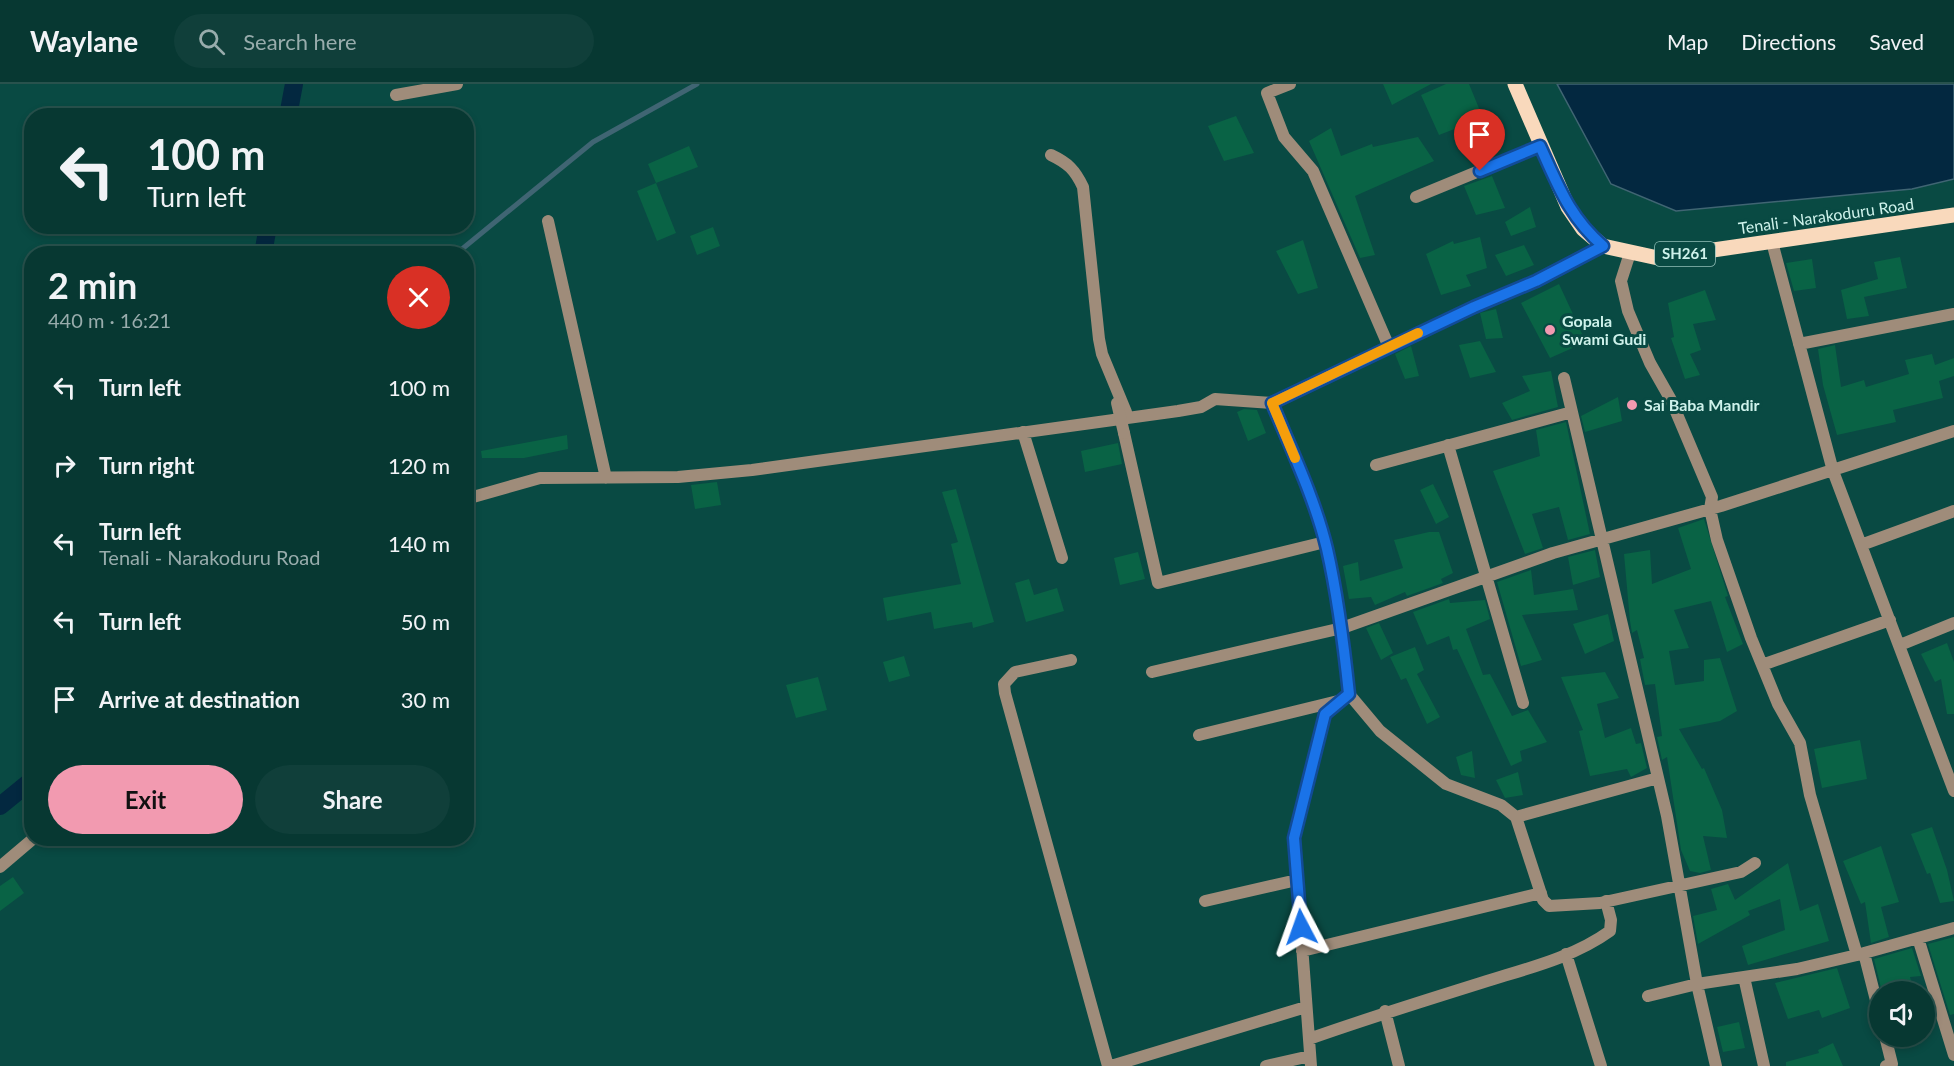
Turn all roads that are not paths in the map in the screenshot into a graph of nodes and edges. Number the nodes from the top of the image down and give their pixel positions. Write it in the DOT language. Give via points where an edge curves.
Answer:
graph roads {
  1 [pos="457,84"];
  2 [pos="1290,84"];
  3 [pos="1515,84"];
  4 [pos="396,95"];
  5 [pos="1540,146"];
  6 [pos="1051,155"];
  7 [pos="1416,197"];
  8 [pos="1954,215"];
  9 [pos="548,221"];
  10 [pos="1772,242"];
  11 [pos="1603,246"];
  12 [pos="1630,253"];
  13 [pos="1954,314"];
  14 [pos="1799,344"];
  15 [pos="1389,347"];
  16 [pos="1564,378"];
  17 [pos="1113,383"];
  18 [pos="1272,403"];
  19 [pos="1572,412"];
  20 [pos="1128,417"];
  21 [pos="1954,431"];
  22 [pos="1023,432"];
  23 [pos="1448,445"];
  24 [pos="1376,465"];
  25 [pos="1833,471"];
  26 [pos="606,478"];
  27 [pos="474,497"];
  28 [pos="1710,509"];
  29 [pos="1954,511"];
  30 [pos="1600,539"];
  31 [pos="1324,542"];
  32 [pos="1861,545"];
  33 [pos="1062,558"];
  34 [pos="1488,575"];
  35 [pos="1890,620"];
  36 [pos="1954,623"];
  37 [pos="1342,628"];
  38 [pos="1900,645"];
  39 [pos="1071,660"];
  40 [pos="1762,665"];
  41 [pos="1152,672"];
  42 [pos="1345,697"];
  43 [pos="1523,703"];
  44 [pos="1199,735"];
  45 [pos="1658,778"];
  46 [pos="1954,791"];
  47 [pos="1516,817"];
  48 [pos="25,846"];
  49 [pos="1755,863"];
  50 [pos="0,867"];
  51 [pos="1297,880"];
  52 [pos="1679,885"];
  53 [pos="1541,893"];
  54 [pos="1205,901"];
  55 [pos="1606,902"];
  56 [pos="1954,928"];
  57 [pos="1918,938"];
  58 [pos="1302,951"];
  59 [pos="1566,954"];
  60 [pos="1861,954"];
  61 [pos="1744,977"];
  62 [pos="1869,981"];
  63 [pos="1697,984"];
  64 [pos="1648,996"];
  65 [pos="1306,1007"];
  66 [pos="1385,1011"];
  67 [pos="1309,1039"];
  68 [pos="1888,1047"];
  69 [pos="1954,1055"];
  70 [pos="1310,1061"];
  71 [pos="1110,1066"];
  72 [pos="1266,1066"];
  73 [pos="1399,1066"];
  74 [pos="1601,1066"];
  75 [pos="1716,1066"];
  76 [pos="1764,1066"];
  77 [pos="1886,1066"];
  1 -- 4 [label="street"];
  2 -- 15 [label="street" via="1267,93 1271,104 1284,137 1313,171"];
  3 -- 5 [label="main road, Tenali - Narakoduru Road / SH261"];
  5 -- 7 [label="street"];
  5 -- 11 [label="main road, Tenali - Narakoduru Road / SH261" via="1568,207 1583,230"];
  6 -- 17 [label="street" via="1076,171 1083,187 1099,339"];
  8 -- 10 [label="main road, Tenali - Narakoduru Road / SH261"];
  9 -- 26 [label="street"];
  10 -- 12 [label="main road, Tenali - Narakoduru Road / SH261" via="1658,258"];
  10 -- 14 [label="street"];
  11 -- 12 [label="main road, Tenali - Narakoduru Road / SH261"];
  11 -- 15 [label="street" via="1536,281"];
  12 -- 28 [label="street" via="1621,281 1628,311 1712,497"];
  13 -- 14 [label="street"];
  14 -- 25 [label="street"];
  15 -- 18 [label="street"];
  16 -- 19 [label="street"];
  17 -- 20 [label="street"];
  17 -- 31 [label="street, bridge" via="1158,584"];
  18 -- 20 [label="street" via="1215,399 1201,407"];
  18 -- 31 [label="street" via="1308,490"];
  19 -- 23 [label="street"];
  19 -- 30 [label="street"];
  20 -- 22 [label="street"];
  21 -- 25 [label="street"];
  22 -- 26 [label="street" via="752,470"];
  22 -- 33 [label="street"];
  23 -- 24 [label="street"];
  23 -- 34 [label="street"];
  25 -- 28 [label="street"];
  25 -- 32 [label="street"];
  26 -- 27 [label="street" via="540,478"];
  28 -- 30 [label="street"];
  28 -- 40 [label="street" via="1717,540"];
  29 -- 32 [label="street"];
  30 -- 34 [label="street"];
  30 -- 45 [label="street"];
  31 -- 37 [label="street"];
  32 -- 35 [label="street"];
  34 -- 37 [label="street"];
  34 -- 43 [label="street"];
  35 -- 38 [label="street"];
  35 -- 40 [label="street"];
  36 -- 38 [label="street"];
  37 -- 41 [label="street"];
  37 -- 42 [label="street"];
  38 -- 46 [label="street"];
  39 -- 71 [label="street" via="1015,672 1004,684"];
  40 -- 60 [label="street" via="1800,743 1810,795"];
  42 -- 44 [label="street"];
  42 -- 47 [label="street" via="1446,784 1501,805"];
  42 -- 51 [label="street" via="1325,714 1322,725 1294,838"];
  45 -- 47 [label="street"];
  45 -- 52 [label="street"];
  47 -- 53 [label="street"];
  48 -- 50 [label="street"];
  49 -- 52 [label="street" via="1741,872"];
  51 -- 54 [label="street"];
  51 -- 58 [label="street"];
  52 -- 55 [label="street"];
  52 -- 63 [label="street"];
  53 -- 55 [label="street" via="1549,906"];
  53 -- 58 [label="street"];
  55 -- 59 [label="street" via="1610,931 1594,943"];
  56 -- 57 [label="street"];
  57 -- 60 [label="street"];
  57 -- 69 [label="street"];
  58 -- 65 [label="street"];
  59 -- 66 [label="street"];
  59 -- 74 [label="street"];
  60 -- 61 [label="street"];
  60 -- 62 [label="street"];
  61 -- 63 [label="street"];
  61 -- 76 [label="street"];
  63 -- 64 [label="street"];
  63 -- 75 [label="street"];
  65 -- 67 [label="street"];
  65 -- 71 [label="street"];
  66 -- 67 [label="street"];
  66 -- 73 [label="street"];
  67 -- 70 [label="street"];
  68 -- 77 [label="street" via="1892,1064"];
  70 -- 72 [label="street"];
}
